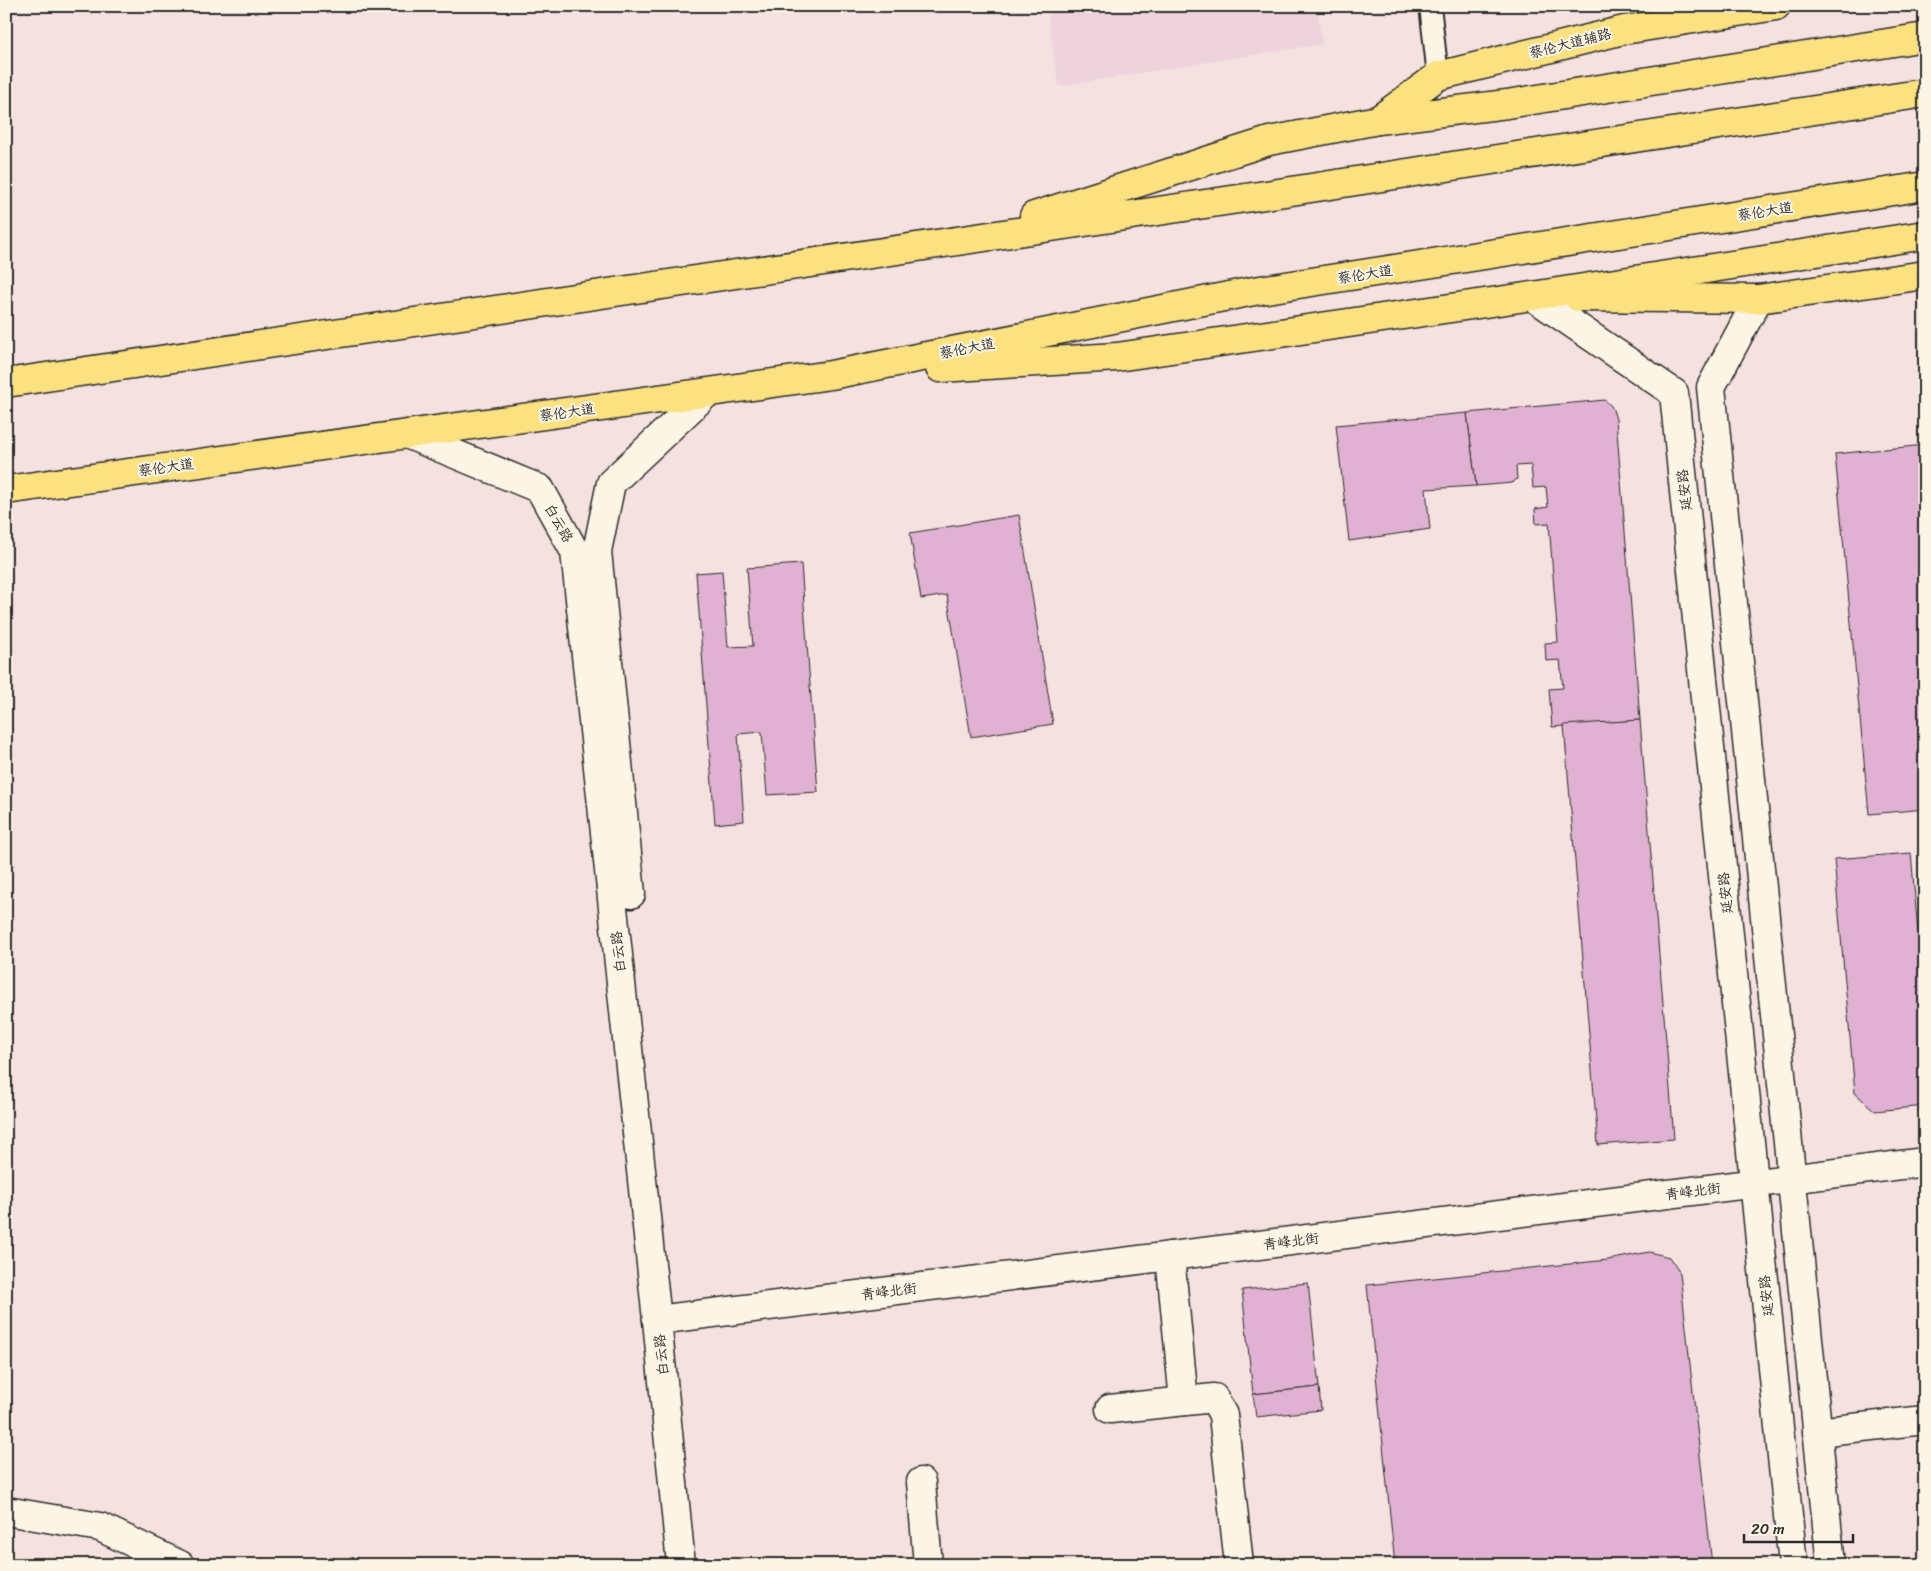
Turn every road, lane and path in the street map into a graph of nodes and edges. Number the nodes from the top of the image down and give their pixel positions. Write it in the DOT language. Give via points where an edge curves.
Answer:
graph roads {
  1 [pos="1430,6"];
  2 [pos="1776,6"];
  3 [pos="1925,37"];
  4 [pos="1438,76"];
  5 [pos="1925,93"];
  6 [pos="1378,120"];
  7 [pos="1925,186"];
  8 [pos="1925,235"];
  9 [pos="952,242"];
  10 [pos="1925,275"];
  11 [pos="1532,296"];
  12 [pos="1758,298"];
  13 [pos="831,375"];
  14 [pos="6,383"];
  15 [pos="706,393"];
  16 [pos="408,435"];
  17 [pos="6,490"];
  18 [pos="1925,1162"];
  19 [pos="1791,1179"];
  20 [pos="1754,1183"];
  21 [pos="1170,1256"];
  22 [pos="666,1319"];
  23 [pos="1184,1401"];
  24 [pos="1110,1409"];
  25 [pos="1925,1420"];
  26 [pos="1817,1432"];
  27 [pos="922,1482"];
  28 [pos="6,1510"];
  29 [pos="180,1565"];
  30 [pos="681,1565"];
  31 [pos="698,1565"];
  32 [pos="928,1565"];
  33 [pos="1239,1565"];
  34 [pos="1793,1565"];
  35 [pos="1831,1565"];
  1 -- 4 [label="lane"];
  2 -- 4 [label="main road, 蔡伦大道辅路" via="1624,30"];
  3 -- 6 [label="main road" via="1507,104"];
  4 -- 6 [label="main road, 蔡伦大道辅路"];
  5 -- 9 [label="main road"];
  6 -- 9 [label="main road" via="1269,142"];
  7 -- 13 [label="main road, 蔡伦大道" via="1254,291"];
  8 -- 11 [label="main road"];
  9 -- 14 [label="main road"];
  10 -- 12 [label="main road"];
  11 -- 12 [label="main road"];
  11 -- 13 [label="main road" via="1117,357"];
  11 -- 20 [label="street, 延安路" via="1674,393"];
  12 -- 19 [label="street" via="1711,387"];
  13 -- 15 [label="main road, 蔡伦大道"];
  15 -- 16 [label="main road, 蔡伦大道"];
  15 -- 22 [label="street, 白云路" via="611,483 597,551"];
  16 -- 17 [label="main road, 蔡伦大道"];
  16 -- 22 [label="street, 白云路" via="540,489 575,552"];
  18 -- 19 [label="street, 青峰北街"];
  19 -- 20 [label="street, 青峰北街"];
  19 -- 26 [label="street"];
  20 -- 21 [label="street, 青峰北街"];
  20 -- 34 [label="street, 延安路"];
  21 -- 22 [label="street, 青峰北街"];
  21 -- 23 [label="street"];
  22 -- 30 [label="street, 白云路"];
  22 -- 31 [label="street, 白云路"];
  23 -- 24 [label="street"];
  23 -- 33 [label="street" via="1214,1398 1224,1415"];
  25 -- 26 [label="street"];
  26 -- 35 [label="street"];
  27 -- 32 [label="street"];
  28 -- 29 [label="street" via="100,1527"];
}
